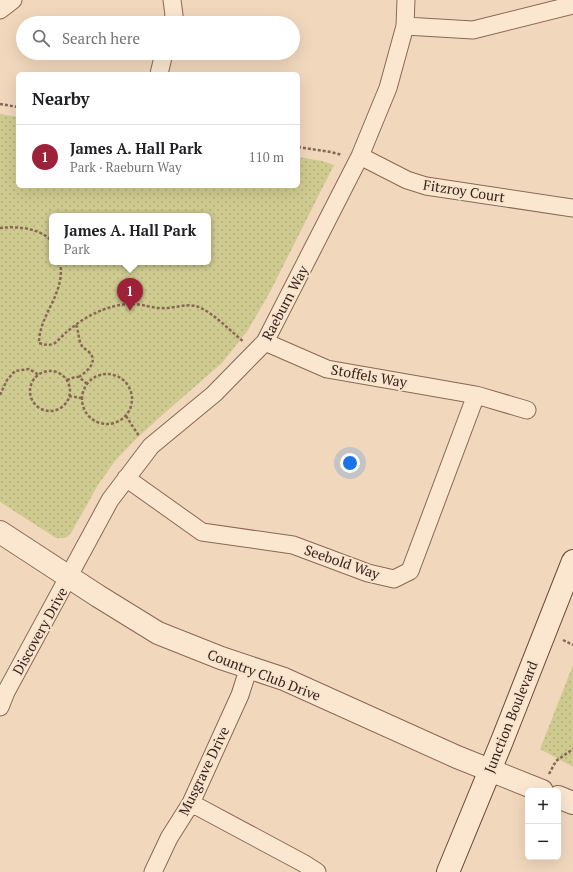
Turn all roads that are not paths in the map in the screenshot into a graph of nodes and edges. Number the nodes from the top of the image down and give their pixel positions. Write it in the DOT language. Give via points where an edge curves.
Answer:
graph roads {
  1 [pos="13,0"];
  2 [pos="172,0"];
  3 [pos="406,0"];
  4 [pos="573,5"];
  5 [pos="0,10"];
  6 [pos="174,16"];
  7 [pos="404,26"];
  8 [pos="162,60"];
  9 [pos="159,72"];
  10 [pos="360,156"];
  11 [pos="573,208"];
  12 [pos="261,347"];
  13 [pos="476,395"];
  14 [pos="527,410"];
  15 [pos="126,478"];
  16 [pos="0,532"];
  17 [pos="573,561"];
  18 [pos="69,577"];
  19 [pos="249,667"];
  20 [pos="0,707"];
  21 [pos="490,770"];
  22 [pos="535,788"];
  23 [pos="561,798"];
  24 [pos="191,803"];
  25 [pos="573,803"];
  26 [pos="153,872"];
  27 [pos="317,872"];
  28 [pos="448,872"];
  1 -- 5 [label="street"];
  2 -- 6 [label="street"];
  3 -- 7 [label="street, Raeburn Way"];
  4 -- 7 [label="street" via="473,30"];
  7 -- 10 [label="street, Raeburn Way" via="388,88"];
  8 -- 9 [label="street"];
  10 -- 11 [label="street, Fitzroy Court" via="407,180 426,186"];
  10 -- 12 [label="street, Raeburn Way"];
  12 -- 13 [label="street, Stoffels Way" via="327,369"];
  12 -- 15 [label="street, Raeburn Way" via="214,394 150,448"];
  13 -- 14 [label="street, Stoffels Way"];
  13 -- 15 [label="street, Seebold Way" via="410,571 394,579 368,573 293,545 202,532"];
  15 -- 18 [label="street, Raeburn Way" via="110,500"];
  16 -- 18 [label="street, Country Club Drive"];
  17 -- 21 [label="street, Junction Boulevard"];
  18 -- 19 [label="street, Country Club Drive" via="158,633"];
  18 -- 20 [label="street, Discovery Drive"];
  19 -- 21 [label="street, Country Club Drive" via="284,679"];
  19 -- 24 [label="street, Musgrave Drive" via="240,695"];
  21 -- 22 [label="street, Country Club Drive"];
  21 -- 28 [label="street, Junction Boulevard"];
  23 -- 25 [label="street, Country Club Drive"];
  24 -- 26 [label="street, Musgrave Drive" via="169,838"];
  24 -- 27 [label="street"];
}
